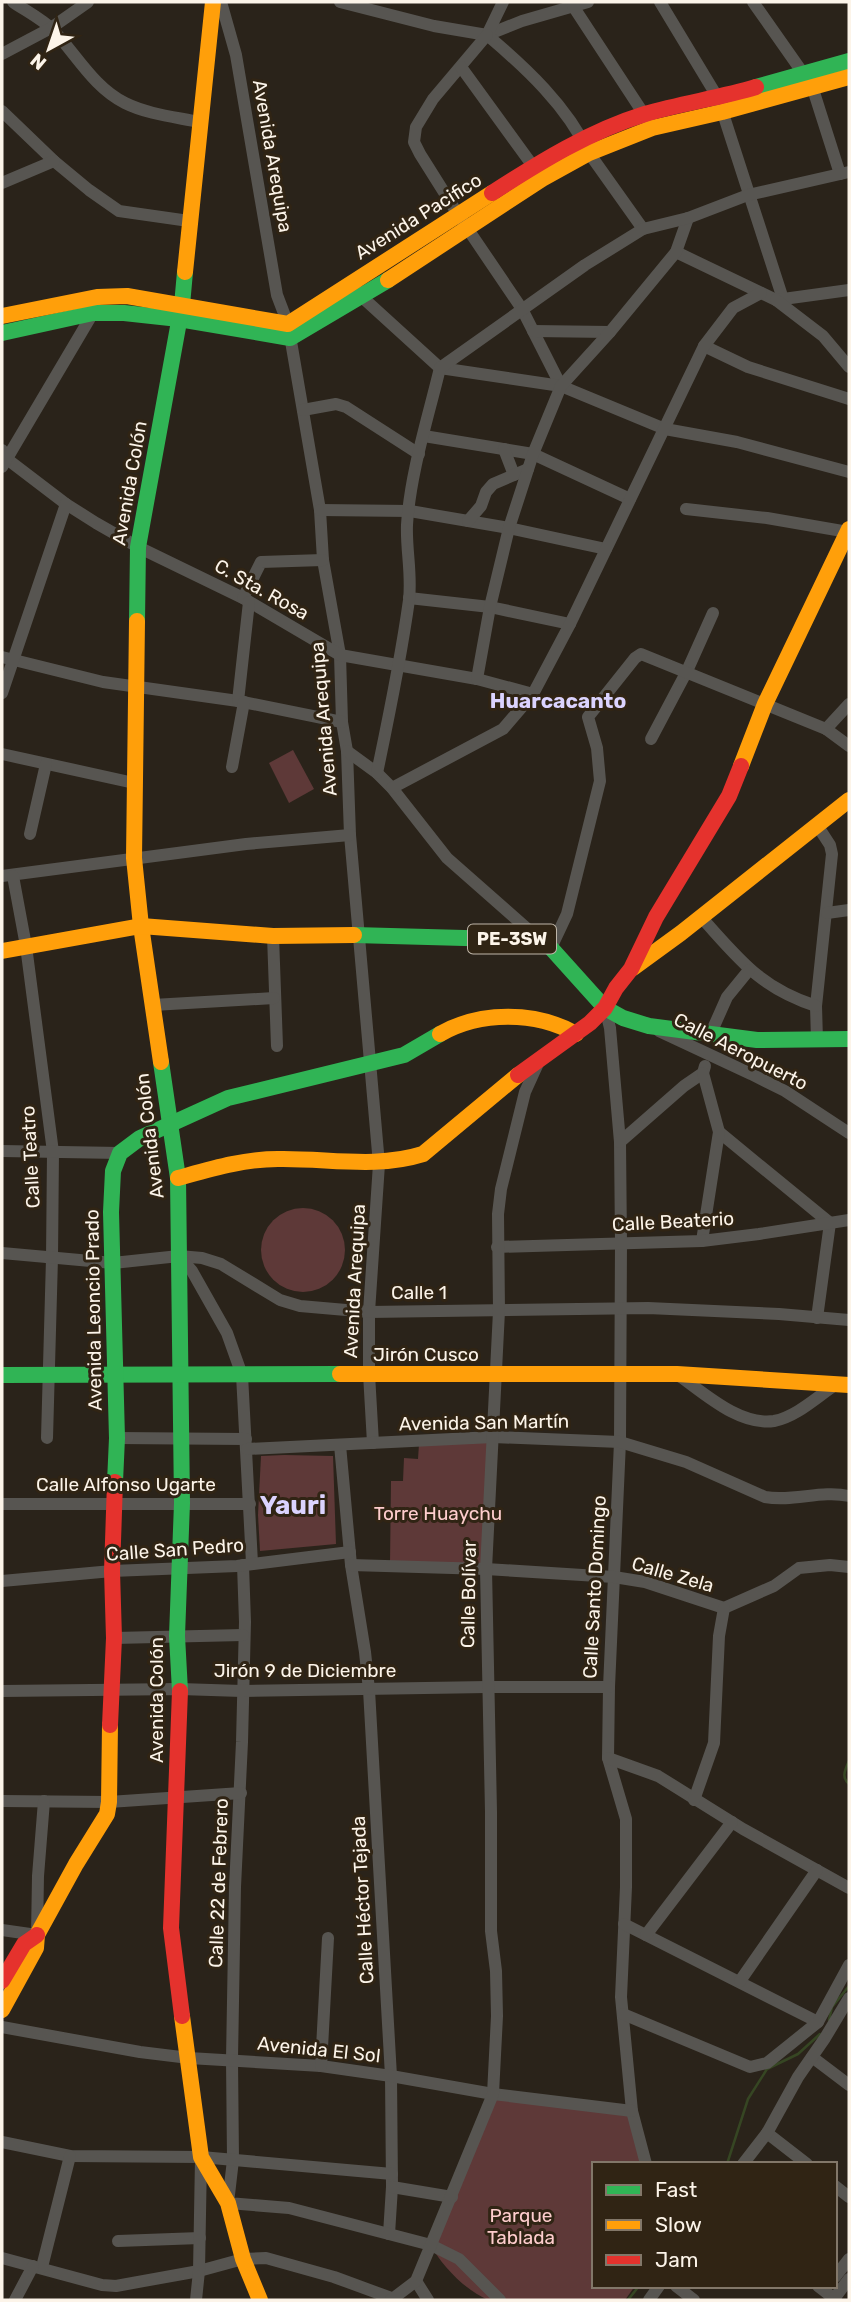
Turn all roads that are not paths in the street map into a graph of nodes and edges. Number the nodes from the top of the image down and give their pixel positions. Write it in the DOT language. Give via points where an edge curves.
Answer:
graph roads {
  1 [pos="13,2"];
  2 [pos="89,2"];
  3 [pos="214,2"];
  4 [pos="221,2"];
  5 [pos="340,2"];
  6 [pos="503,2"];
  7 [pos="588,2"];
  8 [pos="660,2"];
  9 [pos="754,2"];
  10 [pos="573,6"];
  11 [pos="51,29"];
  12 [pos="487,35"];
  13 [pos="2,54"];
  14 [pos="849,61"];
  15 [pos="461,67"];
  16 [pos="849,77"];
  17 [pos="807,80"];
  18 [pos="720,105"];
  19 [pos="2,111"];
  20 [pos="648,121"];
  21 [pos="199,122"];
  22 [pos="586,146"];
  23 [pos="54,160"];
  24 [pos="538,173"];
  25 [pos="845,173"];
  26 [pos="2,183"];
  27 [pos="748,195"];
  28 [pos="688,218"];
  29 [pos="189,221"];
  30 [pos="463,222"];
  31 [pos="643,229"];
  32 [pos="676,252"];
  33 [pos="351,283"];
  34 [pos="849,290"];
  35 [pos="761,293"];
  36 [pos="362,297"];
  37 [pos="779,299"];
  38 [pos="95,305"];
  39 [pos="522,309"];
  40 [pos="181,312"];
  41 [pos="2,316"];
  42 [pos="289,331"];
  43 [pos="533,331"];
  44 [pos="571,332"];
  45 [pos="610,332"];
  46 [pos="2,333"];
  47 [pos="704,346"];
  48 [pos="588,356"];
  49 [pos="849,367"];
  50 [pos="440,368"];
  51 [pos="561,386"];
  52 [pos="849,399"];
  53 [pos="303,410"];
  54 [pos="665,429"];
  55 [pos="424,436"];
  56 [pos="504,449"];
  57 [pos="419,454"];
  58 [pos="533,454"];
  59 [pos="3,459"];
  60 [pos="528,469"];
  61 [pos="849,472"];
  62 [pos="514,475"];
  63 [pos="630,499"];
  64 [pos="66,505"];
  65 [pos="686,509"];
  66 [pos="320,510"];
  67 [pos="410,511"];
  68 [pos="468,521"];
  69 [pos="509,528"];
  70 [pos="849,531"];
  71 [pos="138,547"];
  72 [pos="606,549"];
  73 [pos="323,560"];
  74 [pos="410,598"];
  75 [pos="246,600"];
  76 [pos="490,607"];
  77 [pos="713,614"];
  78 [pos="570,624"];
  79 [pos="340,655"];
  80 [pos="8,659"];
  81 [pos="399,664"];
  82 [pos="687,671"];
  83 [pos="477,679"];
  84 [pos="137,686"];
  85 [pos="2,693"];
  86 [pos="533,694"];
  87 [pos="241,702"];
  88 [pos="765,704"];
  89 [pos="849,704"];
  90 [pos="342,722"];
  91 [pos="825,729"];
  92 [pos="651,739"];
  93 [pos="849,747"];
  94 [pos="347,751"];
  95 [pos="2,754"];
  96 [pos="46,764"];
  97 [pos="232,767"];
  98 [pos="377,773"];
  99 [pos="134,783"];
  100 [pos="392,788"];
  101 [pos="849,800"];
  102 [pos="817,825"];
  103 [pos="30,834"];
  104 [pos="350,835"];
  105 [pos="134,858"];
  106 [pos="8,876"];
  107 [pos="849,909"];
  108 [pos="827,913"];
  109 [pos="701,917"];
  110 [pos="141,926"];
  111 [pos="358,935"];
  112 [pos="273,936"];
  113 [pos="546,944"];
  114 [pos="26,946"];
  115 [pos="2,951"];
  116 [pos="631,969"];
  117 [pos="749,970"];
  118 [pos="274,998"];
  119 [pos="153,1004"];
  120 [pos="816,1006"];
  121 [pos="605,1008"];
  122 [pos="649,1026"];
  123 [pos="711,1033"];
  124 [pos="576,1034"];
  125 [pos="849,1039"];
  126 [pos="817,1040"];
  127 [pos="277,1046"];
  128 [pos="709,1055"];
  129 [pos="540,1059"];
  130 [pos="370,1064"];
  131 [pos="704,1073"];
  132 [pos="170,1125"];
  133 [pos="719,1132"];
  134 [pos="849,1133"];
  135 [pos="620,1142"];
  136 [pos="2,1151"];
  137 [pos="53,1152"];
  138 [pos="120,1153"];
  139 [pos="379,1164"];
  140 [pos="178,1178"];
  141 [pos="849,1220"];
  142 [pos="830,1223"];
  143 [pos="702,1241"];
  144 [pos="621,1243"];
  145 [pos="497,1247"];
  146 [pos="2,1252"];
  147 [pos="179,1256"];
  148 [pos="52,1258"];
  149 [pos="113,1263"];
  150 [pos="621,1308"];
  151 [pos="499,1311"];
  152 [pos="369,1312"];
  153 [pos="817,1318"];
  154 [pos="849,1320"];
  155 [pos="117,1374"];
  156 [pos="369,1374"];
  157 [pos="621,1374"];
  158 [pos="677,1374"];
  159 [pos="179,1375"];
  160 [pos="242,1375"];
  161 [pos="495,1375"];
  162 [pos="2,1376"];
  163 [pos="48,1376"];
  164 [pos="842,1385"];
  165 [pos="494,1437"];
  166 [pos="47,1438"];
  167 [pos="117,1438"];
  168 [pos="181,1439"];
  169 [pos="620,1442"];
  170 [pos="373,1443"];
  171 [pos="246,1444"];
  172 [pos="340,1445"];
  173 [pos="849,1496"];
  174 [pos="116,1503"];
  175 [pos="182,1503"];
  176 [pos="2,1504"];
  177 [pos="250,1504"];
  178 [pos="350,1559"];
  179 [pos="248,1564"];
  180 [pos="849,1567"];
  181 [pos="179,1569"];
  182 [pos="486,1569"];
  183 [pos="112,1571"];
  184 [pos="614,1577"];
  185 [pos="2,1581"];
  186 [pos="724,1608"];
  187 [pos="243,1635"];
  188 [pos="177,1636"];
  189 [pos="114,1638"];
  190 [pos="487,1687"];
  191 [pos="609,1687"];
  192 [pos="180,1689"];
  193 [pos="110,1690"];
  194 [pos="369,1690"];
  195 [pos="243,1691"];
  196 [pos="2,1692"];
  197 [pos="608,1758"];
  198 [pos="241,1793"];
  199 [pos="177,1797"];
  200 [pos="694,1800"];
  201 [pos="2,1801"];
  202 [pos="44,1801"];
  203 [pos="109,1802"];
  204 [pos="732,1822"];
  205 [pos="817,1870"];
  206 [pos="849,1888"];
  207 [pos="624,1924"];
  208 [pos="2,1930"];
  209 [pos="646,1935"];
  210 [pos="37,1936"];
  211 [pos="328,1938"];
  212 [pos="849,1965"];
  213 [pos="2,1981"];
  214 [pos="740,1981"];
  215 [pos="849,1998"];
  216 [pos="2,2010"];
  217 [pos="623,2014"];
  218 [pos="818,2022"];
  219 [pos="2,2027"];
  220 [pos="812,2057"];
  221 [pos="189,2058"];
  222 [pos="232,2059"];
  223 [pos="321,2066"];
  224 [pos="391,2076"];
  225 [pos="849,2085"];
  226 [pos="493,2094"];
  227 [pos="632,2110"];
  228 [pos="767,2133"];
  229 [pos="2,2142"];
  230 [pos="70,2156"];
  231 [pos="201,2157"];
  232 [pos="233,2160"];
  233 [pos="645,2162"];
  234 [pos="745,2162"];
  235 [pos="804,2162"];
  236 [pos="392,2180"];
  237 [pos="219,2188"];
  238 [pos="199,2194"];
  239 [pos="452,2196"];
  240 [pos="228,2203"];
  241 [pos="389,2234"];
  242 [pos="200,2238"];
  243 [pos="118,2241"];
  244 [pos="431,2245"];
  245 [pos="2,2258"];
  246 [pos="243,2259"];
  247 [pos="849,2259"];
  248 [pos="37,2267"];
  249 [pos="199,2271"];
  250 [pos="837,2274"];
  251 [pos="416,2281"];
  252 [pos="679,2288"];
  253 [pos="15,2300"];
  254 [pos="196,2300"];
  255 [pos="260,2300"];
  256 [pos="393,2300"];
  257 [pos="428,2300"];
  258 [pos="500,2300"];
  259 [pos="694,2300"];
  1 -- 11 [label="street"];
  2 -- 11 [label="street"];
  3 -- 21 [label="main road, Avenida Colón"];
  4 -- 42 [label="street, Avenida Arequipa" via="236,55 276,295"];
  5 -- 12 [label="street"];
  6 -- 12 [label="street"];
  7 -- 10 [label="street"];
  8 -- 18 [label="street"];
  9 -- 17 [label="street"];
  10 -- 12 [label="street"];
  10 -- 20 [label="street"];
  11 -- 13 [label="street"];
  11 -- 21 [label="street" via="122,102"];
  12 -- 15 [label="street"];
  12 -- 22 [label="street" via="537,80"];
  14 -- 17 [label="main road, Avenida Pacifico"];
  15 -- 24 [label="street"];
  15 -- 30 [label="street" via="433,99 416,127 414,142"];
  16 -- 17 [label="main road, Avenida Pacifico"];
  17 -- 18 [label="main road, Avenida Pacifico"];
  17 -- 25 [label="street"];
  18 -- 20 [label="main road, Avenida Pacifico"];
  18 -- 27 [label="street"];
  19 -- 23 [label="street"];
  20 -- 22 [label="main road, Avenida Pacifico"];
  21 -- 29 [label="main road, Avenida Colón"];
  22 -- 24 [label="main road, Avenida Pacifico"];
  22 -- 31 [label="street"];
  23 -- 26 [label="street"];
  23 -- 29 [label="street" via="119,211"];
  24 -- 30 [label="main road, Avenida Pacifico"];
  25 -- 27 [label="street"];
  27 -- 28 [label="street"];
  27 -- 37 [label="street"];
  28 -- 31 [label="street"];
  28 -- 32 [label="street"];
  29 -- 40 [label="main road, Avenida Colón"];
  30 -- 33 [label="main road, Avenida Pacifico"];
  30 -- 36 [label="main road, Avenida Pacifico"];
  30 -- 39 [label="street"];
  31 -- 39 [label="street"];
  32 -- 35 [label="street"];
  32 -- 45 [label="street"];
  33 -- 36 [label="street"];
  33 -- 42 [label="main road, Avenida Pacifico"];
  34 -- 37 [label="street"];
  35 -- 37 [label="street"];
  35 -- 47 [label="street" via="733,308"];
  36 -- 42 [label="main road, Avenida Pacifico"];
  36 -- 50 [label="street"];
  37 -- 49 [label="street" via="823,336"];
  38 -- 40 [label="main road" via="127,296"];
  38 -- 41 [label="main road"];
  38 -- 46 [label="main road"];
  38 -- 59 [label="street"];
  39 -- 43 [label="street"];
  39 -- 50 [label="street"];
  40 -- 42 [label="main road"];
  40 -- 71 [label="main road, Avenida Colón"];
  42 -- 53 [label="street, Avenida Arequipa"];
  43 -- 44 [label="street"];
  43 -- 51 [label="street"];
  44 -- 45 [label="street"];
  44 -- 48 [label="street"];
  45 -- 48 [label="street"];
  47 -- 52 [label="street" via="748,367"];
  47 -- 54 [label="street"];
  48 -- 51 [label="street"];
  50 -- 51 [label="street"];
  50 -- 55 [label="street"];
  51 -- 54 [label="street"];
  51 -- 58 [label="street"];
  53 -- 57 [label="street" via="336,404 346,407"];
  53 -- 66 [label="street, Avenida Arequipa"];
  54 -- 61 [label="street" via="737,442"];
  54 -- 63 [label="street"];
  55 -- 56 [label="street"];
  55 -- 57 [label="street"];
  56 -- 58 [label="street"];
  56 -- 62 [label="street"];
  57 -- 67 [label="street"];
  58 -- 60 [label="street"];
  58 -- 63 [label="street"];
  59 -- 64 [label="street, C. Sta. Rosa"];
  60 -- 62 [label="street"];
  60 -- 69 [label="street"];
  62 -- 68 [label="street" via="489,488"];
  63 -- 72 [label="street"];
  64 -- 71 [label="street, C. Sta. Rosa"];
  64 -- 80 [label="street"];
  65 -- 70 [label="street"];
  66 -- 67 [label="street"];
  66 -- 73 [label="street, Avenida Arequipa"];
  67 -- 68 [label="street"];
  67 -- 74 [label="street"];
  68 -- 69 [label="street"];
  69 -- 72 [label="street"];
  69 -- 76 [label="street"];
  70 -- 88 [label="main road"];
  71 -- 75 [label="street, C. Sta. Rosa"];
  71 -- 84 [label="main road, Avenida Colón"];
  72 -- 78 [label="street"];
  73 -- 75 [label="street" via="261,562"];
  73 -- 79 [label="street, Avenida Arequipa"];
  74 -- 76 [label="street"];
  74 -- 81 [label="street"];
  75 -- 79 [label="street, C. Sta. Rosa"];
  75 -- 87 [label="street"];
  76 -- 78 [label="street"];
  76 -- 83 [label="street"];
  77 -- 82 [label="street"];
  78 -- 86 [label="street"];
  79 -- 81 [label="street, C. Sta. Rosa"];
  79 -- 90 [label="street, Avenida Arequipa"];
  80 -- 84 [label="street"];
  80 -- 85 [label="street"];
  81 -- 83 [label="street, C. Sta. Rosa"];
  81 -- 98 [label="street"];
  82 -- 88 [label="street"];
  82 -- 92 [label="street"];
  82 -- 113 [label="street" via="641,654 588,717 600,780 567,914"];
  83 -- 86 [label="street, C. Sta. Rosa"];
  84 -- 87 [label="street"];
  84 -- 99 [label="main road, Avenida Colón"];
  86 -- 100 [label="street" via="503,729"];
  87 -- 90 [label="street"];
  87 -- 97 [label="street"];
  88 -- 91 [label="street"];
  88 -- 116 [label="main road" via="729,796 656,917"];
  89 -- 91 [label="street"];
  90 -- 94 [label="street, Avenida Arequipa"];
  91 -- 93 [label="street"];
  94 -- 98 [label="street"];
  94 -- 104 [label="street, Avenida Arequipa"];
  95 -- 96 [label="street"];
  96 -- 99 [label="street"];
  96 -- 103 [label="street"];
  98 -- 100 [label="street"];
  99 -- 105 [label="main road, Avenida Colón"];
  100 -- 113 [label="street" via="447,858"];
  101 -- 102 [label="main road"];
  102 -- 108 [label="street" via="832,854"];
  102 -- 109 [label="main road"];
  104 -- 105 [label="street"];
  104 -- 111 [label="street, Avenida Arequipa"];
  105 -- 106 [label="street"];
  105 -- 110 [label="main road, Avenida Colón"];
  106 -- 114 [label="street, Calle Teatro"];
  107 -- 108 [label="street"];
  108 -- 120 [label="street"];
  109 -- 116 [label="main road"];
  109 -- 117 [label="street"];
  110 -- 112 [label="main road, PE-3SW"];
  110 -- 114 [label="main road"];
  110 -- 119 [label="main road, Avenida Colón"];
  111 -- 112 [label="main road, PE-3SW"];
  111 -- 113 [label="main road, PE-3SW"];
  111 -- 130 [label="street, Avenida Arequipa"];
  112 -- 118 [label="street"];
  113 -- 121 [label="main road, PE-3SW"];
  114 -- 115 [label="main road"];
  114 -- 137 [label="street, Calle Teatro"];
  116 -- 121 [label="main road"];
  117 -- 120 [label="street" via="790,998"];
  117 -- 123 [label="street" via="727,997"];
  118 -- 119 [label="street"];
  118 -- 127 [label="street"];
  119 -- 132 [label="main road, Avenida Colón"];
  120 -- 126 [label="street"];
  121 -- 122 [label="main road, PE-3SW"];
  121 -- 124 [label="main road"];
  121 -- 135 [label="street, Calle Santo Domingo"];
  122 -- 123 [label="main road, PE-3SW"];
  122 -- 128 [label="street, Calle Aeropuerto"];
  123 -- 126 [label="main road, PE-3SW" via="757,1040"];
  124 -- 129 [label="main road"];
  124 -- 130 [label="main road" via="542,1020 484,1018 457,1024 404,1055"];
  125 -- 126 [label="main road, PE-3SW"];
  128 -- 131 [label="street"];
  128 -- 134 [label="street, Calle Aeropuerto" via="785,1091"];
  129 -- 139 [label="main road" via="422,1154"];
  129 -- 145 [label="street, Calle Bolívar" via="525,1092 501,1189"];
  130 -- 132 [label="main road" via="250,1091"];
  130 -- 139 [label="street, Avenida Arequipa"];
  131 -- 133 [label="street"];
  131 -- 135 [label="street"];
  132 -- 138 [label="main road"];
  132 -- 140 [label="main road, Avenida Colón"];
  133 -- 142 [label="street"];
  133 -- 143 [label="street"];
  135 -- 144 [label="street, Calle Santo Domingo"];
  136 -- 137 [label="street"];
  137 -- 138 [label="street"];
  137 -- 148 [label="street, Calle Teatro"];
  138 -- 149 [label="main road, Avenida Leoncio Prado" via="113,1171"];
  139 -- 140 [label="main road" via="260,1160"];
  139 -- 152 [label="street, Avenida Arequipa"];
  140 -- 147 [label="main road, Avenida Colón"];
  141 -- 142 [label="street, Calle Beaterio"];
  142 -- 143 [label="street, Calle Beaterio"];
  142 -- 153 [label="street"];
  143 -- 144 [label="street, Calle Beaterio"];
  144 -- 145 [label="street, Calle Beaterio"];
  144 -- 150 [label="street, Calle Santo Domingo"];
  145 -- 151 [label="street, Calle Bolívar"];
  146 -- 148 [label="street, Calle 1"];
  147 -- 149 [label="street, Calle 1"];
  147 -- 152 [label="street, Calle 1" via="221,1264 280,1300 300,1306"];
  147 -- 159 [label="main road, Avenida Colón"];
  147 -- 160 [label="street, Calle 22 de Febrero" via="227,1333"];
  148 -- 149 [label="street, Calle 1"];
  148 -- 163 [label="street, Calle Teatro"];
  149 -- 155 [label="main road, Avenida Leoncio Prado"];
  150 -- 151 [label="street, Calle 1"];
  150 -- 153 [label="street, Calle 1"];
  150 -- 157 [label="street, Calle Santo Domingo"];
  151 -- 152 [label="street, Calle 1"];
  151 -- 161 [label="street, Calle Bolívar"];
  152 -- 156 [label="street, Avenida Arequipa"];
  153 -- 154 [label="street, Calle 1"];
  155 -- 159 [label="main road, Jirón Cusco"];
  155 -- 163 [label="main road, Jirón Cusco"];
  155 -- 167 [label="main road, Avenida Leoncio Prado"];
  156 -- 160 [label="main road, Jirón Cusco"];
  156 -- 161 [label="main road, Jirón Cusco"];
  156 -- 170 [label="street, Avenida Arequipa"];
  157 -- 158 [label="main road, Jirón Cusco"];
  157 -- 161 [label="main road, Jirón Cusco"];
  157 -- 169 [label="street, Calle Santo Domingo"];
  158 -- 164 [label="main road, Jirón Cusco"];
  158 -- 164 [label="street" via="741,1417 774,1421"];
  159 -- 160 [label="main road, Jirón Cusco"];
  159 -- 168 [label="main road, Avenida Colón"];
  160 -- 171 [label="street, Calle 22 de Febrero"];
  161 -- 165 [label="street, Calle Bolívar"];
  162 -- 163 [label="main road, Jirón Cusco"];
  163 -- 166 [label="street, Calle Teatro"];
  165 -- 169 [label="street, Avenida San Martín"];
  165 -- 170 [label="street, Avenida San Martín"];
  165 -- 182 [label="street, Calle Bolívar"];
  167 -- 168 [label="street, Avenida San Martín"];
  167 -- 174 [label="main road, Avenida Leoncio Prado"];
  168 -- 171 [label="street, Avenida San Martín"];
  168 -- 175 [label="main road, Avenida Colón"];
  169 -- 173 [label="street, Avenida San Martín" via="686,1462 777,1499 824,1493"];
  169 -- 184 [label="street, Calle Santo Domingo"];
  170 -- 172 [label="street, Avenida San Martín"];
  171 -- 172 [label="street, Avenida San Martín"];
  171 -- 177 [label="street, Calle 22 de Febrero"];
  172 -- 178 [label="street, Calle Héctor Tejada"];
  174 -- 175 [label="street, Calle Alfonso Ugarte"];
  174 -- 176 [label="street, Calle Alfonso Ugarte"];
  174 -- 183 [label="main road, Avenida Leoncio Prado"];
  175 -- 177 [label="street, Calle Alfonso Ugarte"];
  175 -- 181 [label="main road, Avenida Colón"];
  177 -- 179 [label="street, Calle 22 de Febrero"];
  178 -- 179 [label="street, Calle San Pedro"];
  178 -- 182 [label="street, Calle Zela"];
  178 -- 194 [label="street, Calle Héctor Tejada"];
  179 -- 181 [label="street, Calle San Pedro"];
  179 -- 187 [label="street, Calle 22 de Febrero"];
  180 -- 186 [label="street, Calle Zela" via="799,1568 774,1586"];
  181 -- 183 [label="street, Calle San Pedro"];
  181 -- 188 [label="main road, Avenida Colón"];
  182 -- 184 [label="street, Calle Zela"];
  182 -- 190 [label="street, Calle Bolívar"];
  183 -- 185 [label="street, Calle San Pedro"];
  183 -- 189 [label="main road, Avenida Leoncio Prado"];
  184 -- 186 [label="street, Calle Zela" via="645,1582"];
  184 -- 191 [label="street, Calle Santo Domingo"];
  186 -- 200 [label="street" via="714,1743"];
  187 -- 188 [label="street"];
  187 -- 195 [label="street, Calle 22 de Febrero"];
  188 -- 189 [label="street"];
  188 -- 192 [label="main road, Avenida Colón"];
  189 -- 193 [label="main road, Avenida Leoncio Prado"];
  190 -- 191 [label="street, Jirón 9 de Diciembre"];
  190 -- 194 [label="street, Jirón 9 de Diciembre"];
  190 -- 226 [label="street, Calle Bolívar" via="497,2016"];
  191 -- 197 [label="street, Calle Santo Domingo"];
  192 -- 193 [label="street, Jirón 9 de Diciembre"];
  192 -- 195 [label="street, Jirón 9 de Diciembre"];
  192 -- 199 [label="main road, Avenida Colón"];
  193 -- 196 [label="street, Jirón 9 de Diciembre"];
  193 -- 203 [label="main road, Avenida Leoncio Prado"];
  194 -- 195 [label="street, Jirón 9 de Diciembre"];
  194 -- 224 [label="street, Calle Héctor Tejada"];
  195 -- 198 [label="street, Calle 22 de Febrero"];
  197 -- 200 [label="street" via="658,1776"];
  197 -- 207 [label="street, Calle Santo Domingo" via="625,1819"];
  198 -- 199 [label="street"];
  198 -- 222 [label="street, Calle 22 de Febrero"];
  199 -- 203 [label="street"];
  199 -- 221 [label="main road, Avenida Colón" via="171,1928"];
  200 -- 204 [label="street"];
  201 -- 202 [label="street"];
  202 -- 203 [label="street"];
  202 -- 210 [label="street"];
  203 -- 210 [label="main road, Avenida Leoncio Prado" via="107,1814"];
  204 -- 205 [label="street"];
  204 -- 209 [label="street"];
  205 -- 206 [label="street"];
  205 -- 214 [label="street"];
  207 -- 209 [label="street"];
  207 -- 217 [label="street, Calle Santo Domingo"];
  208 -- 210 [label="street"];
  209 -- 214 [label="street"];
  210 -- 213 [label="main road, Avenida Leoncio Prado" via="24,1944"];
  210 -- 216 [label="main road, Avenida Leoncio Prado" via="36,1948"];
  211 -- 223 [label="street"];
  212 -- 218 [label="street"];
  214 -- 218 [label="street"];
  215 -- 220 [label="street"];
  217 -- 218 [label="street" via="750,2067 767,2063"];
  217 -- 227 [label="street, Calle Santo Domingo"];
  219 -- 221 [label="street, Avenida El Sol"];
  220 -- 225 [label="street"];
  220 -- 228 [label="street"];
  221 -- 222 [label="street, Avenida El Sol"];
  221 -- 231 [label="main road, Avenida Colón"];
  222 -- 223 [label="street, Avenida El Sol"];
  222 -- 232 [label="street, Calle 22 de Febrero"];
  223 -- 224 [label="street, Avenida El Sol"];
  224 -- 226 [label="street, Avenida El Sol"];
  224 -- 236 [label="street, Calle Héctor Tejada"];
  226 -- 227 [label="street, Avenida El Sol"];
  226 -- 239 [label="street, Calle Bolívar"];
  227 -- 233 [label="street, Calle Santo Domingo"];
  228 -- 234 [label="street"];
  228 -- 235 [label="street"];
  229 -- 230 [label="street"];
  230 -- 231 [label="street"];
  230 -- 248 [label="street"];
  231 -- 232 [label="street"];
  231 -- 237 [label="main road, Avenida Colón"];
  231 -- 238 [label="street"];
  232 -- 236 [label="street"];
  232 -- 240 [label="street, Calle 22 de Febrero"];
  236 -- 239 [label="street"];
  236 -- 241 [label="street, Calle Héctor Tejada"];
  237 -- 238 [label="street"];
  237 -- 240 [label="main road, Avenida Colón"];
  238 -- 242 [label="street"];
  239 -- 244 [label="street, Calle Bolívar"];
  240 -- 241 [label="street" via="289,2208"];
  240 -- 246 [label="main road, Avenida Colón"];
  241 -- 244 [label="street"];
  242 -- 243 [label="street"];
  242 -- 249 [label="street"];
  244 -- 251 [label="street, Calle Bolívar"];
  244 -- 258 [label="street" via="459,2259"];
  245 -- 248 [label="street"];
  246 -- 249 [label="street"];
  246 -- 255 [label="main road, Avenida Colón"];
  246 -- 256 [label="street" via="266,2258"];
  247 -- 250 [label="street"];
  248 -- 249 [label="street" via="102,2286"];
  248 -- 253 [label="street"];
  249 -- 254 [label="street"];
  251 -- 256 [label="street"];
  251 -- 257 [label="street"];
  252 -- 259 [label="street"];
}
